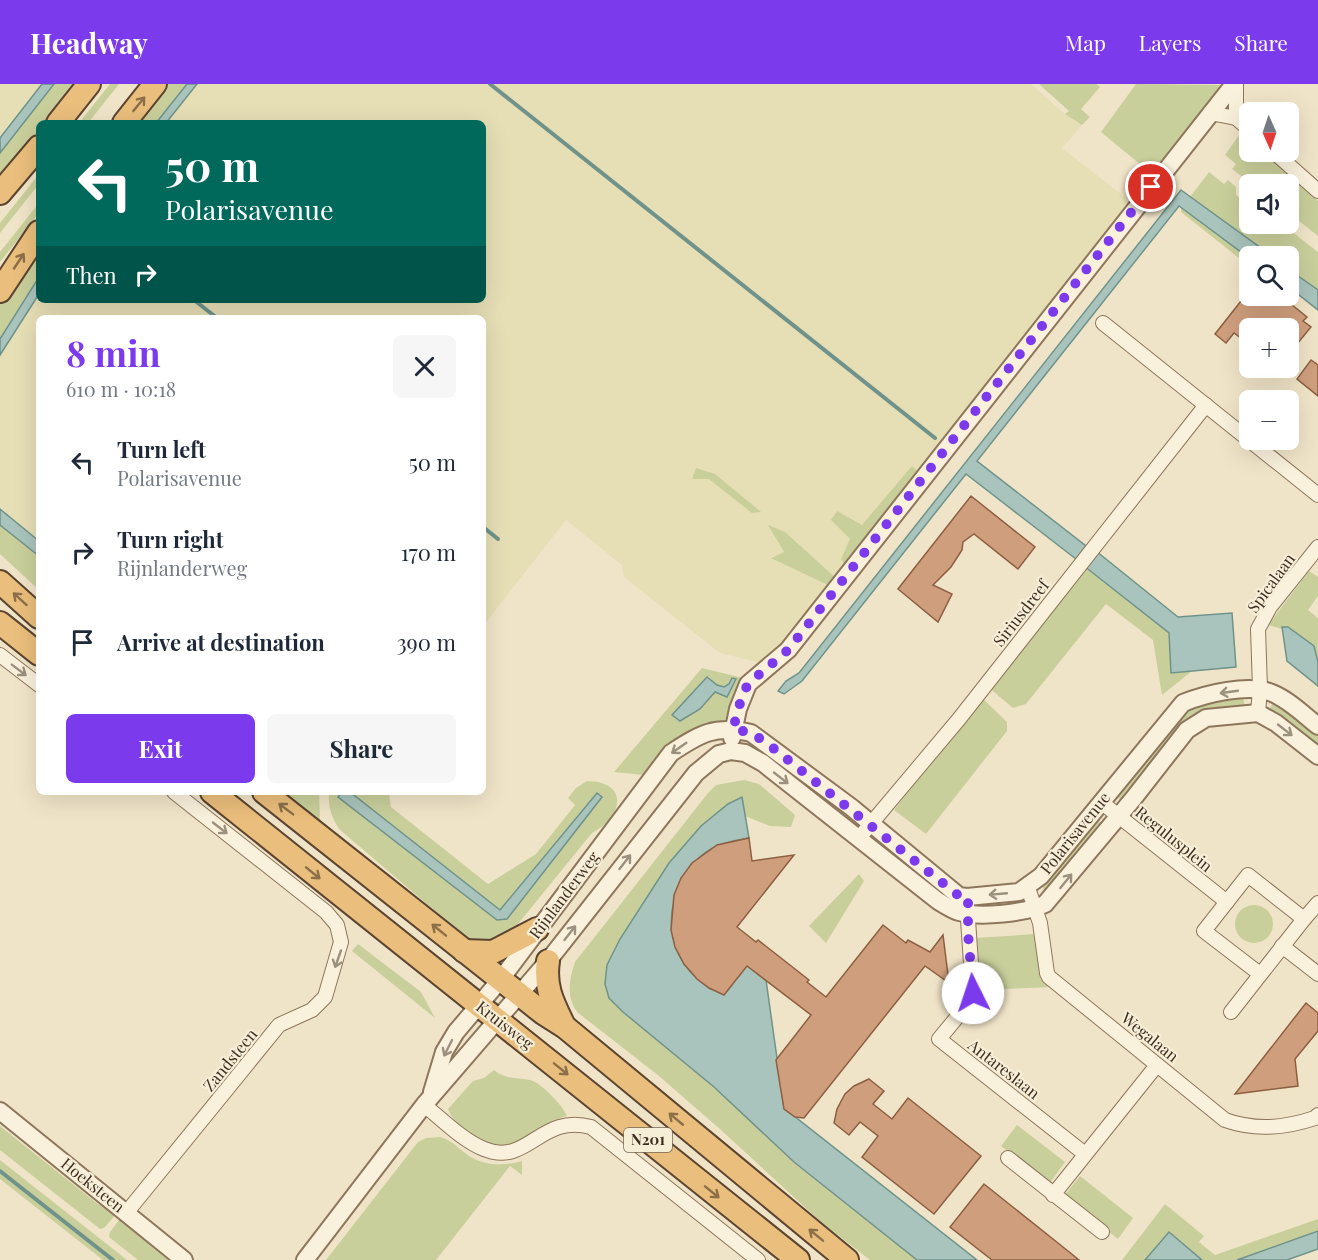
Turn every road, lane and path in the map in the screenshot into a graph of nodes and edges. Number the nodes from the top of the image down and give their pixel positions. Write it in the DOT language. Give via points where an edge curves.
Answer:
graph roads {
  1 [pos="89,84"];
  2 [pos="155,84"];
  3 [pos="1235,84"];
  4 [pos="1210,113"];
  5 [pos="1236,118"];
  6 [pos="60,120"];
  7 [pos="126,120"];
  8 [pos="1239,121"];
  9 [pos="36,151"];
  10 [pos="1285,162"];
  11 [pos="1318,191"];
  12 [pos="0,193"];
  13 [pos="36,237"];
  14 [pos="0,291"];
  15 [pos="1103,323"];
  16 [pos="1206,405"];
  17 [pos="1318,495"];
  18 [pos="1318,547"];
  19 [pos="0,582"];
  20 [pos="36,614"];
  21 [pos="0,623"];
  22 [pos="36,652"];
  23 [pos="0,655"];
  24 [pos="36,682"];
  25 [pos="1260,689"];
  26 [pos="1258,713"];
  27 [pos="1318,726"];
  28 [pos="733,729"];
  29 [pos="731,751"];
  30 [pos="1318,756"];
  31 [pos="178,795"];
  32 [pos="216,795"];
  33 [pos="268,795"];
  34 [pos="1101,802"];
  35 [pos="1119,815"];
  36 [pos="871,824"];
  37 [pos="859,838"];
  38 [pos="1028,888"];
  39 [pos="1227,902"];
  40 [pos="1318,903"];
  41 [pos="967,906"];
  42 [pos="1036,909"];
  43 [pos="1304,919"];
  44 [pos="537,929"];
  45 [pos="1282,946"];
  46 [pos="464,951"];
  47 [pos="548,961"];
  48 [pos="1260,974"];
  49 [pos="1318,974"];
  50 [pos="501,979"];
  51 [pos="520,994"];
  52 [pos="479,1004"];
  53 [pos="1231,1012"];
  54 [pos="499,1019"];
  55 [pos="565,1027"];
  56 [pos="1156,1065"];
  57 [pos="427,1102"];
  58 [pos="0,1111"];
  59 [pos="1318,1114"];
  60 [pos="1085,1154"];
  61 [pos="1008,1158"];
  62 [pos="1053,1195"];
  63 [pos="127,1212"];
  64 [pos="1102,1232"];
  65 [pos="184,1260"];
  66 [pos="305,1260"];
  67 [pos="758,1260"];
  68 [pos="798,1260"];
  69 [pos="847,1260"];
  1 -- 6 [label="highway"];
  7 -- 2 [label="highway, one-way"];
  3 -- 4 [label="street"];
  3 -- 5 [label="street"];
  4 -- 5 [label="street"];
  4 -- 28 [label="street" via="788,650 748,684"];
  5 -- 8 [label="street"];
  9 -- 12 [label="highway"];
  10 -- 11 [label="street"];
  14 -- 13 [label="highway, one-way"];
  15 -- 16 [label="street"];
  16 -- 17 [label="street"];
  16 -- 36 [label="street, Siriusdreef" via="959,719"];
  18 -- 25 [label="street, Spicalaan" via="1270,607 1258,629"];
  20 -- 19 [label="highway, one-way"];
  21 -- 22 [label="highway"];
  23 -- 24 [label="street, one-way"];
  25 -- 26 [label="street, Spicalaan"];
  25 -- 27 [label="street" via="1274,693"];
  25 -- 34 [label="street, Polarisavenue, one-way" via="1200,696 1184,703"];
  26 -- 30 [label="street, one-way"];
  26 -- 35 [label="street, Polarisavenue" via="1206,718 1187,730"];
  28 -- 29 [label="street"];
  28 -- 36 [label="street" via="752,733"];
  28 -- 44 [label="street, Rijnlanderweg, one-way" via="698,735 671,753"];
  29 -- 37 [label="street, Polarisavenue, one-way" via="745,753 763,763"];
  47 -- 29 [label="street, Rijnlanderweg, one-way" via="682,790 708,761"];
  31 -- 63 [label="street, Zandsteen, one-way" via="326,912 340,930 341,950 325,997 312,1010 279,1025"];
  32 -- 52 [label="highway, Kruisweg / N201, one-way"];
  46 -- 33 [label="highway, Kruisweg / N201, one-way"];
  34 -- 35 [label="street, Regulusplein"];
  34 -- 38 [label="street, Polarisavenue"];
  35 -- 39 [label="street, Regulusplein"];
  42 -- 35 [label="street, Polarisavenue, one-way" via="1059,890"];
  36 -- 37 [label="street, Siriusdreef"];
  36 -- 41 [label="street"];
  37 -- 41 [label="street, Polarisavenue" via="938,901 956,912"];
  38 -- 41 [label="street, Polarisavenue, one-way"];
  38 -- 42 [label="street, Wegalaan"];
  39 -- 43 [label="street" via="1248,875"];
  39 -- 48 [label="street" via="1204,930"];
  40 -- 43 [label="street"];
  41 -- 42 [label="street, Polarisavenue" via="993,914"];
  41 -- 60 [label="street, Antareslaan" via="973,993 939,1039"];
  42 -- 56 [label="street, Wegalaan" via="1049,977"];
  43 -- 45 [label="street"];
  44 -- 46 [label="highway" via="493,952"];
  44 -- 50 [label="street, Rijnlanderweg"];
  45 -- 48 [label="street"];
  45 -- 49 [label="street"];
  46 -- 50 [label="highway, Kruisweg / N201"];
  47 -- 51 [label="street, Rijnlanderweg"];
  47 -- 55 [label="highway" via="547,988"];
  48 -- 53 [label="street"];
  50 -- 51 [label="highway, Kruisweg / N201"];
  50 -- 52 [label="street, Rijnlanderweg"];
  51 -- 54 [label="street, Rijnlanderweg"];
  51 -- 55 [label="highway, Kruisweg / N201"];
  52 -- 54 [label="highway, Kruisweg / N201"];
  52 -- 57 [label="street, Rijnlanderweg, one-way" via="444,1052"];
  54 -- 57 [label="street, Rijnlanderweg"];
  54 -- 68 [label="highway, Kruisweg / N201, one-way"];
  69 -- 55 [label="highway, Kruisweg / N201, one-way"];
  56 -- 59 [label="street, Wegalaan" via="1226,1120 1246,1128 1289,1126"];
  56 -- 60 [label="street"];
  57 -- 66 [label="street, Rijnlanderweg"];
  57 -- 67 [label="street" via="469,1141 498,1153 526,1147 553,1128 577,1123 591,1126"];
  58 -- 63 [label="street, Hoeksteen"];
  60 -- 62 [label="street"];
  61 -- 62 [label="street"];
  62 -- 64 [label="street"];
  63 -- 65 [label="street, Hoeksteen"];
}
